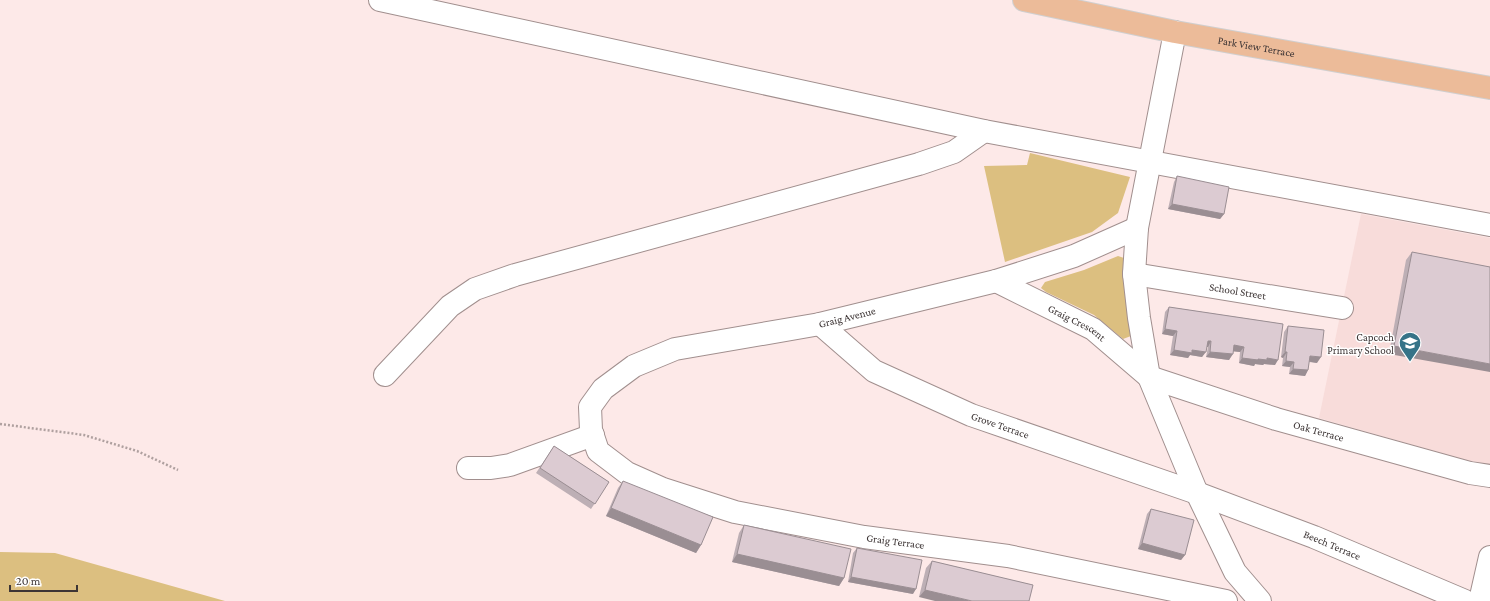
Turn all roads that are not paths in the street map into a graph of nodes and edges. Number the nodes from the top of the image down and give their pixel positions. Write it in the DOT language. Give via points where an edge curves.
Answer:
graph roads {
  1 [pos="380,0"];
  2 [pos="1024,0"];
  3 [pos="1175,32"];
  4 [pos="1490,88"];
  5 [pos="984,131"];
  6 [pos="1151,161"];
  7 [pos="1490,226"];
  8 [pos="1137,228"];
  9 [pos="1134,274"];
  10 [pos="996,281"];
  11 [pos="1342,308"];
  12 [pos="820,324"];
  13 [pos="385,375"];
  14 [pos="1149,377"];
  15 [pos="592,433"];
  16 [pos="468,468"];
  17 [pos="1490,476"];
  18 [pos="1197,493"];
  19 [pos="1490,557"];
  20 [pos="1226,601"];
  21 [pos="1260,601"];
  22 [pos="1465,601"];
  23 [pos="1480,601"];
  1 -- 5 [label="street"];
  2 -- 3 [label="main road, Park View Terrace"];
  3 -- 4 [label="main road, Park View Terrace"];
  3 -- 6 [label="street"];
  5 -- 6 [label="street"];
  5 -- 13 [label="street" via="954,152 919,164 515,274 475,289 450,306"];
  6 -- 7 [label="street"];
  6 -- 8 [label="street"];
  8 -- 9 [label="street"];
  8 -- 10 [label="street, Graig Avenue" via="1074,256"];
  9 -- 11 [label="street, School Street"];
  9 -- 14 [label="street"];
  10 -- 12 [label="street, Graig Avenue"];
  10 -- 14 [label="street, Graig Crescent" via="1093,328"];
  12 -- 15 [label="street, Graig Avenue" via="675,349 634,366 603,389 590,407"];
  12 -- 18 [label="street, Grove Terrace" via="874,371 957,409"];
  14 -- 17 [label="street, Oak Terrace" via="1276,419 1470,473"];
  14 -- 18 [label="street"];
  15 -- 16 [label="street" via="510,465"];
  15 -- 20 [label="street, Graig Terrace" via="598,451 627,473 663,489 735,512 864,536 1008,556"];
  18 -- 21 [label="street" via="1235,572"];
  18 -- 22 [label="street, Beech Terrace" via="1314,537"];
  19 -- 23 [label="street"];
}
